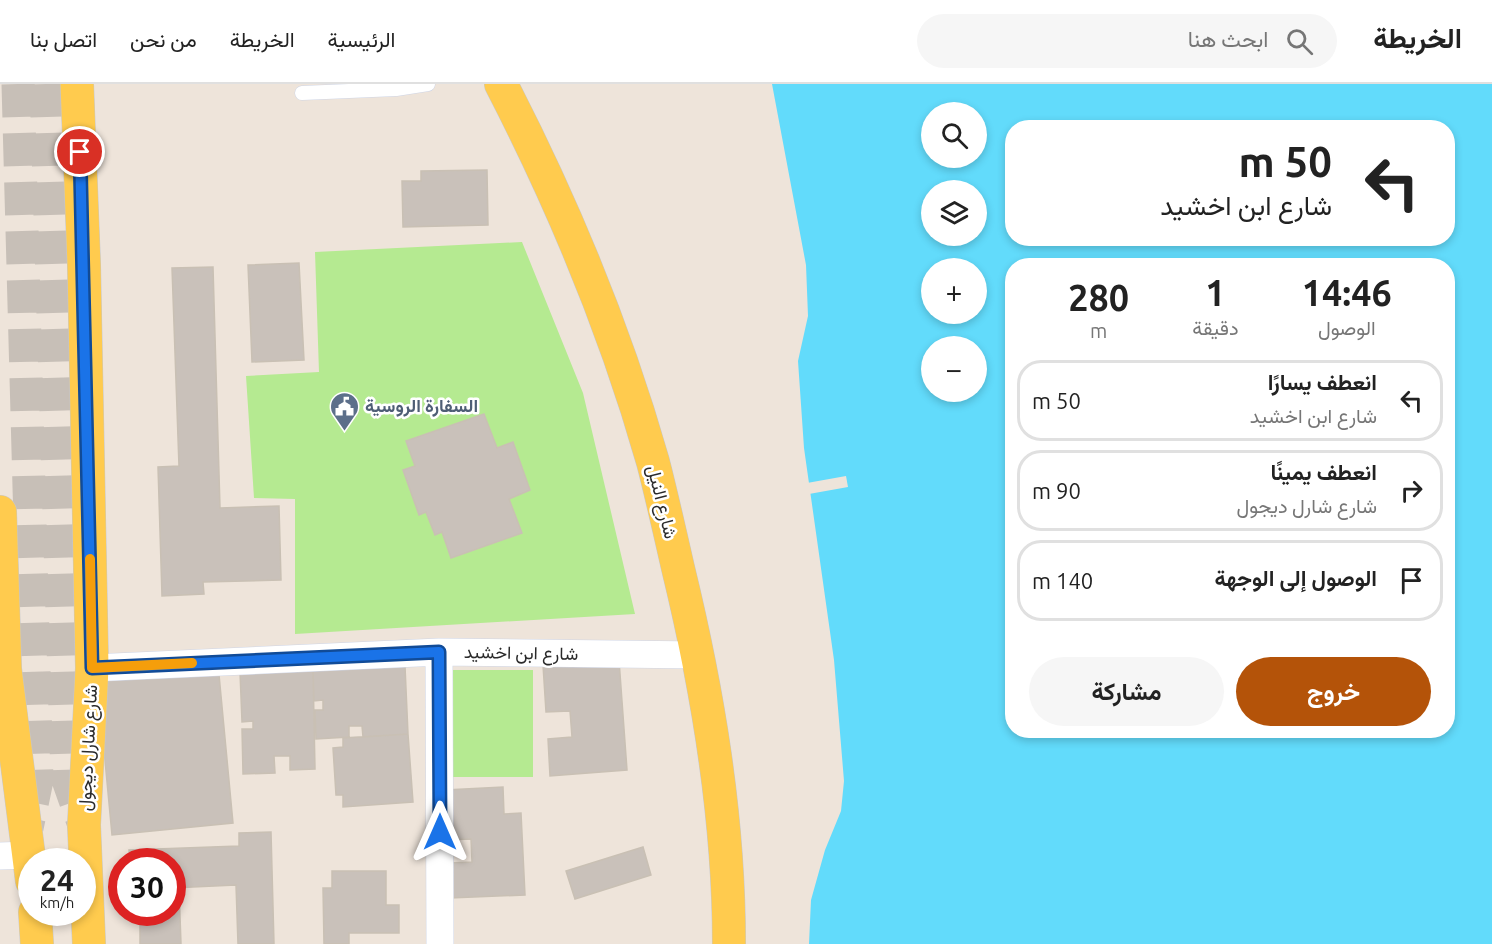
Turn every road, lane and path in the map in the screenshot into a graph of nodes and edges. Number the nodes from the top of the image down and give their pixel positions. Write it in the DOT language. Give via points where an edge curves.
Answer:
graph roads {
  1 [pos="77,84"];
  2 [pos="428,84"];
  3 [pos="501,84"];
  4 [pos="302,93"];
  5 [pos="0,512"];
  6 [pos="439,652"];
  7 [pos="699,655"];
  8 [pos="92,668"];
  9 [pos="19,848"];
  10 [pos="36,926"];
  11 [pos="37,944"];
  12 [pos="88,944"];
  13 [pos="440,944"];
  14 [pos="729,944"];
  1 -- 8 [label="main road, شارع شارل ديجول"];
  2 -- 4 [label="lane"];
  3 -- 7 [label="main road, شارع النيل" via="568,225 627,382 653,463"];
  5 -- 9 [label="main road" via="5,669"];
  6 -- 7 [label="street, شارع ابن اخشيد"];
  6 -- 8 [label="street, شارع ابن اخشيد"];
  6 -- 13 [label="street"];
  7 -- 14 [label="main road, شارع النيل" via="716,749"];
  8 -- 12 [label="main road, شارع شارل ديجول" via="84,825"];
  10 -- 11 [label="main road"];
}
